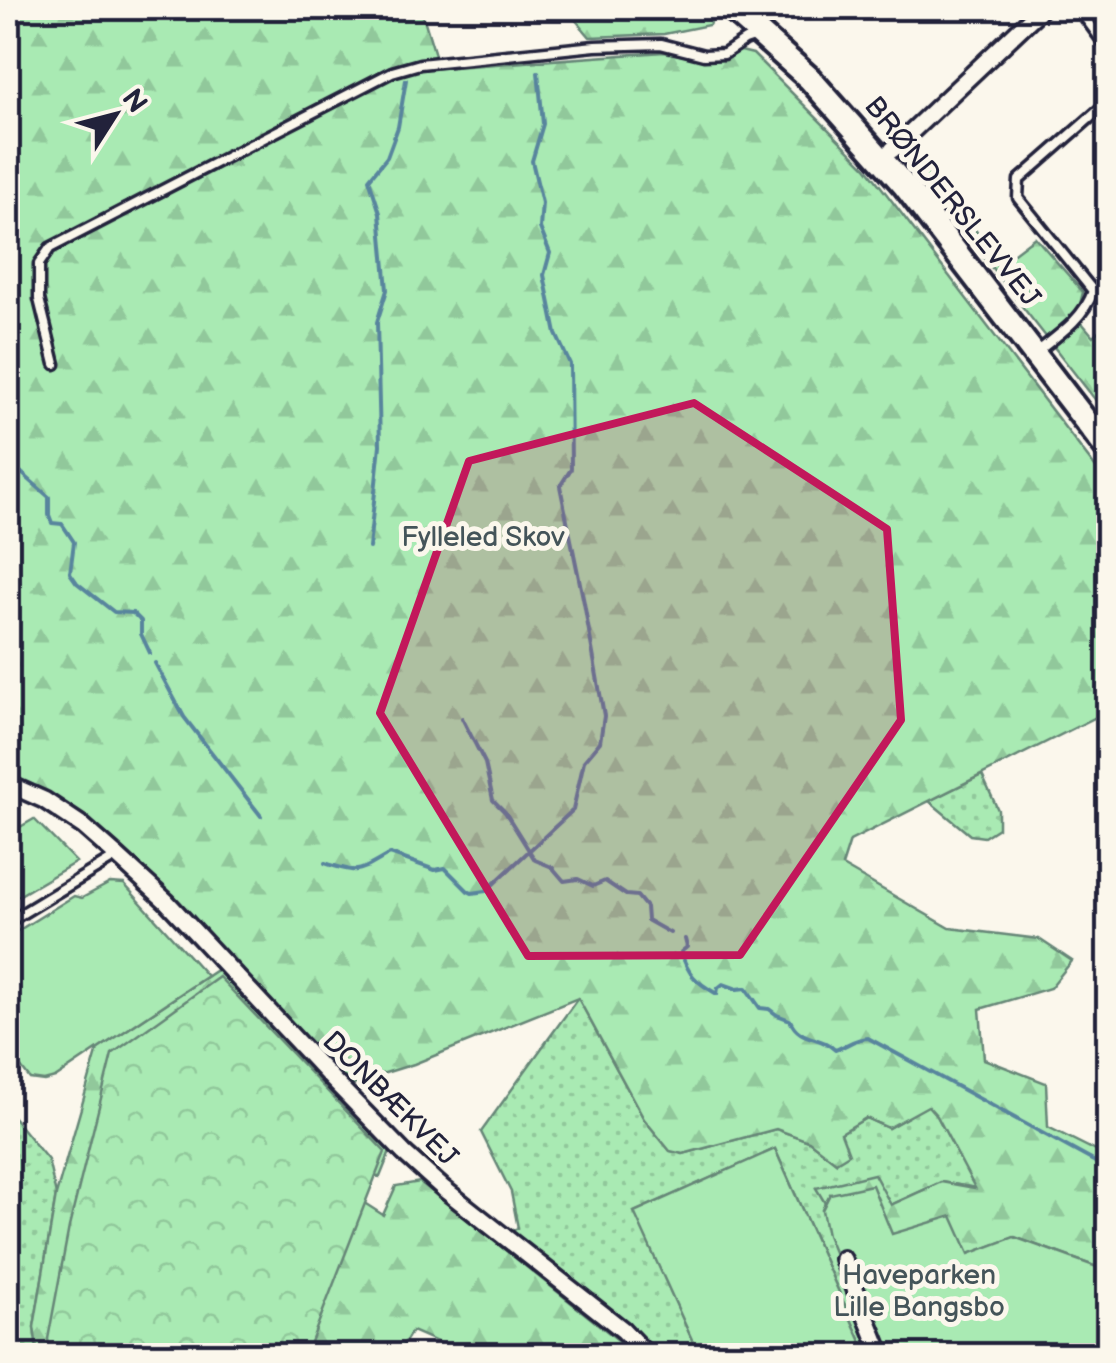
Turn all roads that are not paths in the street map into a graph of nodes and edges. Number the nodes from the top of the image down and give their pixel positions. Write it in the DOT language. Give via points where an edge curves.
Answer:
graph roads {
  1 [pos="1042,8"];
  2 [pos="1078,8"];
  3 [pos="734,9"];
  4 [pos="762,35"];
  5 [pos="1108,49"];
  6 [pos="1108,102"];
  7 [pos="892,150"];
  8 [pos="1034,354"];
  9 [pos="55,364"];
  10 [pos="1108,450"];
  11 [pos="8,784"];
  12 [pos="116,856"];
  13 [pos="8,922"];
  14 [pos="843,1259"];
  15 [pos="648,1356"];
  16 [pos="882,1356"];
  1 -- 7 [label="street"];
  2 -- 5 [label="lane"];
  3 -- 4 [label="main road, BRØNDERSLEVVEJ"];
  4 -- 8 [label="main road, BRØNDERSLEVVEJ" via="905,186"];
  4 -- 9 [label="lane" via="724,54 661,44 595,46 392,72 50,248 40,264 39,298"];
  6 -- 8 [label="lane" via="1019,180 1018,198 1093,291 1073,322"];
  8 -- 10 [label="main road, BRØNDERSLEVVEJ"];
  11 -- 12 [label="street, DONBÆKVEJ" via="70,817"];
  12 -- 13 [label="lane"];
  12 -- 15 [label="street, DONBÆKVEJ" via="166,900 404,1153"];
  14 -- 16 [label="street"];
}
